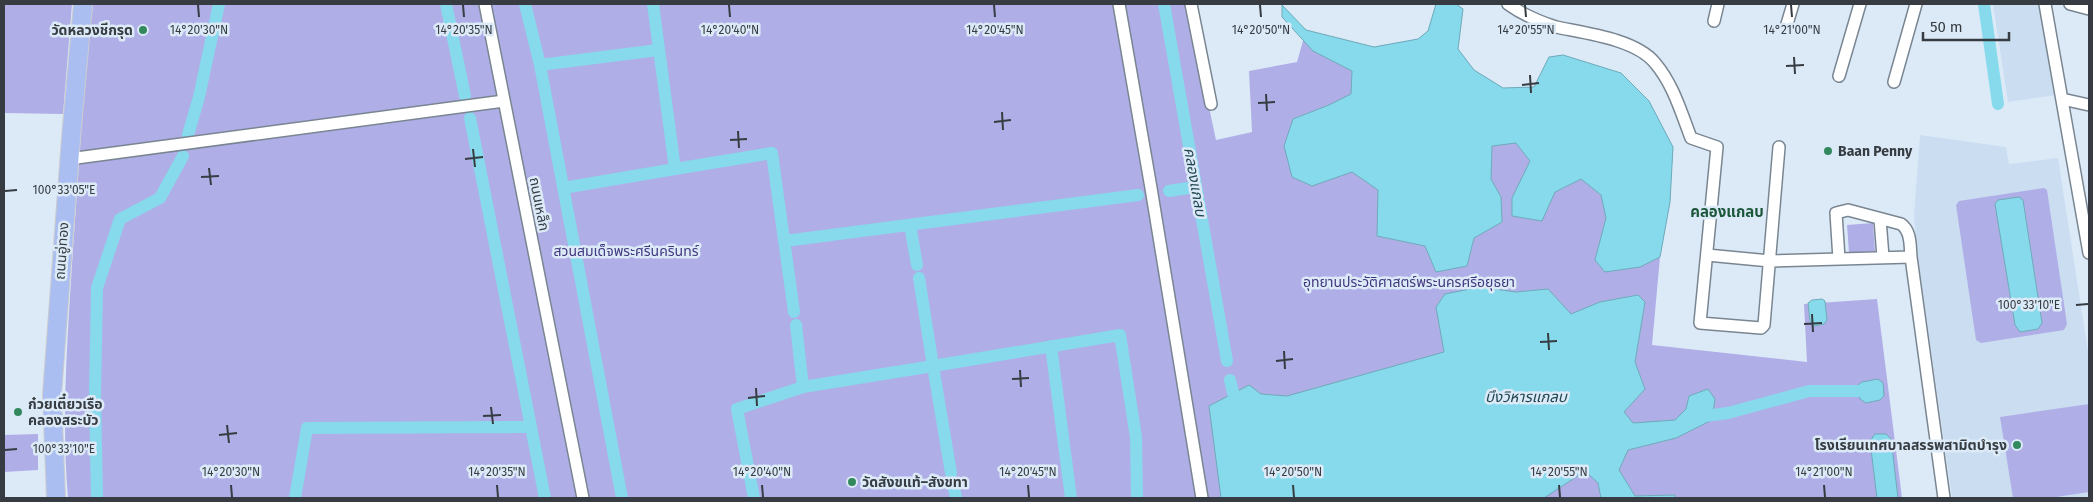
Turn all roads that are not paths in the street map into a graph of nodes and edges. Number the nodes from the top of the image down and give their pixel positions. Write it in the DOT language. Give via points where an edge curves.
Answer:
graph roads {
  1 [pos="83,4"];
  2 [pos="485,4"];
  3 [pos="1119,4"];
  4 [pos="1191,4"];
  5 [pos="1508,4"];
  6 [pos="1718,4"];
  7 [pos="1793,4"];
  8 [pos="1860,4"];
  9 [pos="1916,4"];
  10 [pos="2045,4"];
  11 [pos="2070,4"];
  12 [pos="2089,9"];
  13 [pos="1714,21"];
  14 [pos="1787,24"];
  15 [pos="1839,76"];
  16 [pos="1894,82"];
  17 [pos="2062,99"];
  18 [pos="504,101"];
  19 [pos="1211,104"];
  20 [pos="2089,105"];
  21 [pos="1779,147"];
  22 [pos="69,159"];
  23 [pos="1880,219"];
  24 [pos="2089,254"];
  25 [pos="1707,255"];
  26 [pos="1883,257"];
  27 [pos="1911,257"];
  28 [pos="1839,258"];
  29 [pos="1770,261"];
  30 [pos="56,498"];
  31 [pos="582,498"];
  32 [pos="1202,498"];
  33 [pos="1944,498"];
  1 -- 22 [label="main road, ถนนอู่ทอง"];
  2 -- 18 [label="street, ถนนเหล็ก"];
  3 -- 32 [label="street"];
  4 -- 19 [label="street"];
  5 -- 25 [label="street" via="1554,26 1621,42 1654,60 1675,94 1691,138 1717,147"];
  6 -- 13 [label="street"];
  7 -- 14 [label="street"];
  8 -- 15 [label="street"];
  9 -- 16 [label="street"];
  10 -- 17 [label="street"];
  11 -- 12 [label="street"];
  17 -- 20 [label="street"];
  17 -- 24 [label="street"];
  18 -- 22 [label="street"];
  18 -- 31 [label="street, ถนนเหล็ก"];
  21 -- 29 [label="street"];
  22 -- 30 [label="main road, ถนนอู่ทอง" via="52,395"];
  23 -- 26 [label="street"];
  23 -- 27 [label="street" via="1906,227"];
  23 -- 28 [label="street" via="1848,210 1836,213"];
  25 -- 29 [label="street"];
  25 -- 29 [label="street" via="1700,323 1763,327"];
  26 -- 27 [label="street"];
  26 -- 28 [label="street"];
  27 -- 33 [label="street"];
  28 -- 29 [label="street"];
}
